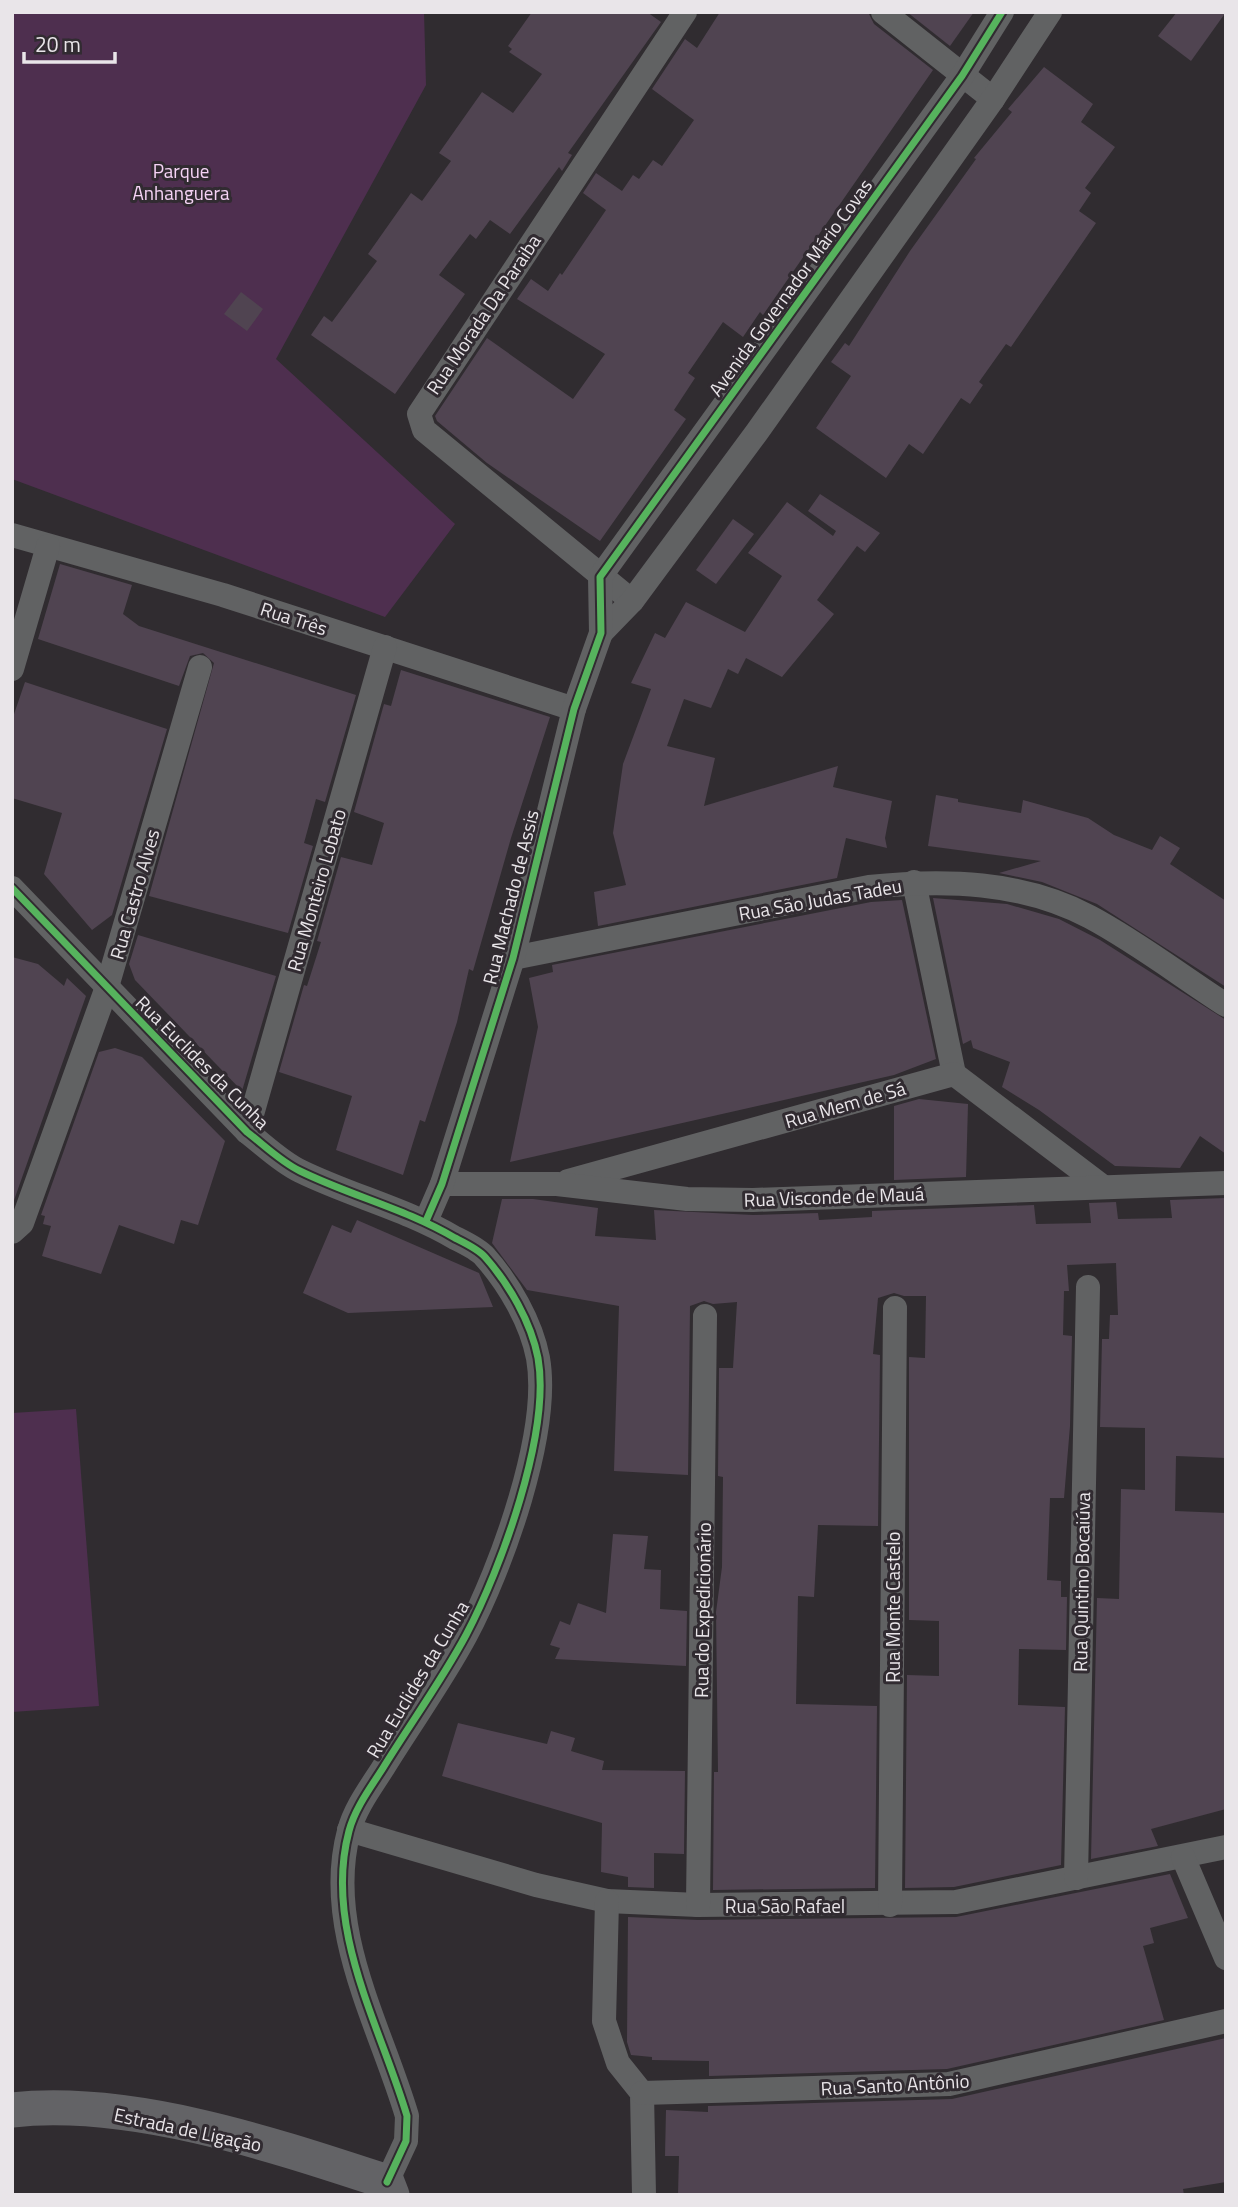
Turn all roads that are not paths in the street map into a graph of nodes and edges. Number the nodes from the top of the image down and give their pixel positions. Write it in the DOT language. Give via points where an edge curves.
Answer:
graph roads {
  1 [pos="685,12"];
  2 [pos="883,12"];
  3 [pos="1002,12"];
  4 [pos="1050,12"];
  5 [pos="962,76"];
  6 [pos="993,99"];
  7 [pos="785,323"];
  8 [pos="817,344"];
  9 [pos="12,535"];
  10 [pos="48,546"];
  11 [pos="600,576"];
  12 [pos="632,601"];
  13 [pos="601,633"];
  14 [pos="385,647"];
  15 [pos="200,667"];
  16 [pos="12,669"];
  17 [pos="574,709"];
  18 [pos="914,882"];
  19 [pos="12,888"];
  20 [pos="513,958"];
  21 [pos="107,987"];
  22 [pos="1226,1005"];
  23 [pos="954,1074"];
  24 [pos="247,1132"];
  25 [pos="1226,1183"];
  26 [pos="442,1184"];
  27 [pos="557,1184"];
  28 [pos="1102,1186"];
  29 [pos="426,1221"];
  30 [pos="12,1232"];
  31 [pos="1088,1287"];
  32 [pos="895,1308"];
  33 [pos="705,1316"];
  34 [pos="349,1830"];
  35 [pos="1226,1847"];
  36 [pos="1183,1857"];
  37 [pos="1076,1878"];
  38 [pos="607,1900"];
  39 [pos="698,1905"];
  40 [pos="890,1905"];
  41 [pos="1226,1958"];
  42 [pos="1226,2021"];
  43 [pos="642,2093"];
  44 [pos="12,2110"];
  45 [pos="390,2188"];
  46 [pos="644,2195"];
  1 -- 11 [label="street, Rua Morada Da Paraiba" via="419,414 424,430"];
  2 -- 5 [label="street"];
  3 -- 5 [label="street, Avenida Governador Mário Covas"];
  4 -- 6 [label="street"];
  5 -- 6 [label="street"];
  5 -- 7 [label="street, Avenida Governador Mário Covas"];
  6 -- 8 [label="street"];
  7 -- 8 [label="street"];
  7 -- 11 [label="street, Avenida Governador Mário Covas"];
  8 -- 12 [label="street"];
  9 -- 10 [label="street, Rua Três"];
  10 -- 14 [label="street, Rua Três"];
  10 -- 16 [label="street"];
  11 -- 12 [label="street, Rua Morada Da Paraiba"];
  11 -- 13 [label="street, Rua Machado de Assis"];
  12 -- 13 [label="street, Rua Machado de Assis"];
  13 -- 17 [label="street, Rua Machado de Assis"];
  14 -- 17 [label="street, Rua Três"];
  14 -- 24 [label="street, Rua Monteiro Lobato"];
  15 -- 21 [label="street, Rua Castro Alves"];
  17 -- 20 [label="street, Rua Machado de Assis"];
  18 -- 20 [label="street, Rua São Judas Tadeu"];
  18 -- 22 [label="street, Rua São Judas Tadeu" via="999,887 1071,909"];
  18 -- 23 [label="street"];
  19 -- 21 [label="street, Rua Euclides da Cunha"];
  20 -- 26 [label="street, Rua Machado de Assis"];
  21 -- 24 [label="street, Rua Euclides da Cunha"];
  21 -- 30 [label="street, Rua Castro Alves" via="22,1223"];
  23 -- 27 [label="street, Rua Mem de Sá"];
  23 -- 28 [label="street"];
  24 -- 29 [label="street, Rua Euclides da Cunha" via="296,1169"];
  25 -- 28 [label="street, Rua Visconde de Mauá"];
  26 -- 27 [label="street, Rua Visconde de Mauá"];
  26 -- 29 [label="street, Rua Machado de Assis"];
  27 -- 28 [label="street, Rua Visconde de Mauá" via="688,1199"];
  29 -- 34 [label="street, Rua Euclides da Cunha" via="483,1254 523,1315 538,1357 536,1433 492,1578 466,1635 363,1799"];
  31 -- 37 [label="street, Rua Quintino Bocaiúva"];
  32 -- 40 [label="street, Rua Monte Castelo"];
  33 -- 39 [label="street, Rua do Expedicionário"];
  34 -- 38 [label="street, Rua São Rafael" via="536,1885"];
  34 -- 45 [label="street, Rua Euclides da Cunha" via="343,1871 350,1950 407,2116 406,2141"];
  35 -- 36 [label="street, Rua São Rafael"];
  36 -- 37 [label="street, Rua São Rafael"];
  36 -- 41 [label="street"];
  37 -- 40 [label="street, Rua São Rafael" via="956,1902"];
  38 -- 39 [label="street, Rua São Rafael"];
  38 -- 43 [label="street" via="604,2021 618,2063"];
  39 -- 40 [label="street, Rua São Rafael"];
  42 -- 43 [label="street, Rua Santo Antônio" via="949,2084"];
  43 -- 46 [label="street"];
  44 -- 45 [label="main road, Estrada de Ligação" via="96,2110 211,2130"];
}
